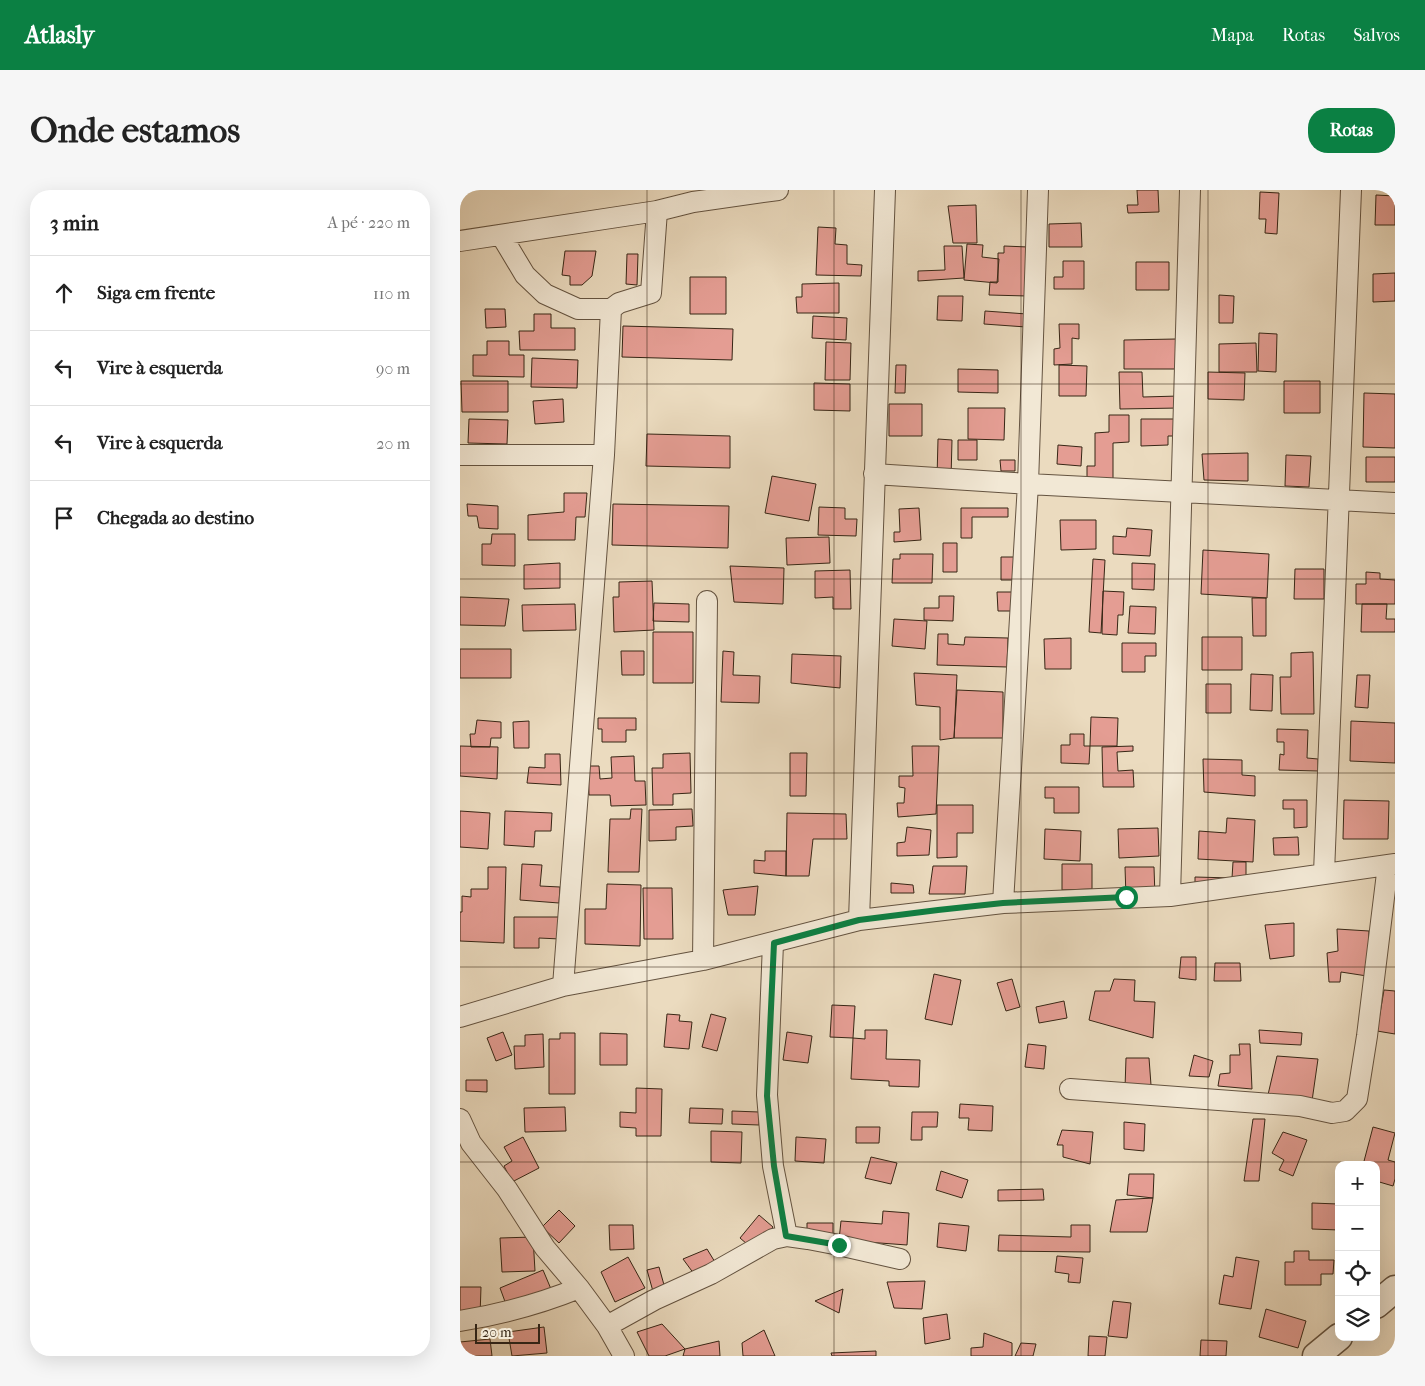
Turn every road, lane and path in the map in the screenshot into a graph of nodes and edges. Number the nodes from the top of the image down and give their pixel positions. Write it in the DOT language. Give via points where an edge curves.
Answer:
graph roads {
  1 [pos="778,190"];
  2 [pos="885,190"];
  3 [pos="1038,190"];
  4 [pos="1190,190"];
  5 [pos="1351,190"];
  6 [pos="694,196"];
  7 [pos="656,212"];
  8 [pos="501,235"];
  9 [pos="460,241"];
  10 [pos="611,309"];
  11 [pos="460,454"];
  12 [pos="604,455"];
  13 [pos="874,474"];
  14 [pos="1028,484"];
  15 [pos="1182,491"];
  16 [pos="1339,499"];
  17 [pos="1395,503"];
  18 [pos="707,601"];
  19 [pos="1392,864"];
  20 [pos="1324,873"];
  21 [pos="1170,896"];
  22 [pos="1003,903"];
  23 [pos="859,920"];
  24 [pos="774,943"];
  25 [pos="703,960"];
  26 [pos="563,986"];
  27 [pos="460,1017"];
  28 [pos="1070,1089"];
  29 [pos="460,1119"];
  30 [pos="786,1236"];
  31 [pos="900,1260"];
  32 [pos="579,1288"];
  33 [pos="1395,1289"];
  34 [pos="1380,1302"];
  35 [pos="460,1321"];
  36 [pos="607,1326"];
  37 [pos="1335,1340"];
  38 [pos="624,1356"];
  39 [pos="1316,1356"];
  1 -- 6 [label="street"];
  2 -- 13 [label="street"];
  3 -- 14 [label="street"];
  4 -- 15 [label="street"];
  5 -- 16 [label="street"];
  6 -- 7 [label="street"];
  7 -- 8 [label="street"];
  7 -- 10 [label="street" via="651,293 619,303"];
  8 -- 9 [label="street"];
  8 -- 10 [label="street" via="524,275 545,294 578,308"];
  10 -- 12 [label="street"];
  11 -- 12 [label="street"];
  12 -- 26 [label="street"];
  13 -- 14 [label="street"];
  13 -- 23 [label="street"];
  14 -- 15 [label="street"];
  14 -- 22 [label="street"];
  15 -- 16 [label="street"];
  15 -- 21 [label="street"];
  16 -- 17 [label="street"];
  16 -- 20 [label="street"];
  18 -- 25 [label="street"];
  19 -- 20 [label="street"];
  19 -- 28 [label="street" via="1357,1099 1345,1111 1332,1113 1300,1106"];
  20 -- 21 [label="street"];
  21 -- 22 [label="street"];
  22 -- 23 [label="street"];
  23 -- 24 [label="street"];
  24 -- 25 [label="street"];
  24 -- 30 [label="street" via="767,1096"];
  25 -- 26 [label="street"];
  26 -- 27 [label="street"];
  29 -- 32 [label="street" via="471,1142 507,1189 545,1248"];
  30 -- 31 [label="street"];
  30 -- 36 [label="street" via="773,1239"];
  32 -- 35 [label="street" via="546,1302"];
  32 -- 36 [label="street"];
  33 -- 34 [label="street"];
  36 -- 38 [label="street"];
  37 -- 39 [label="street"];
}
